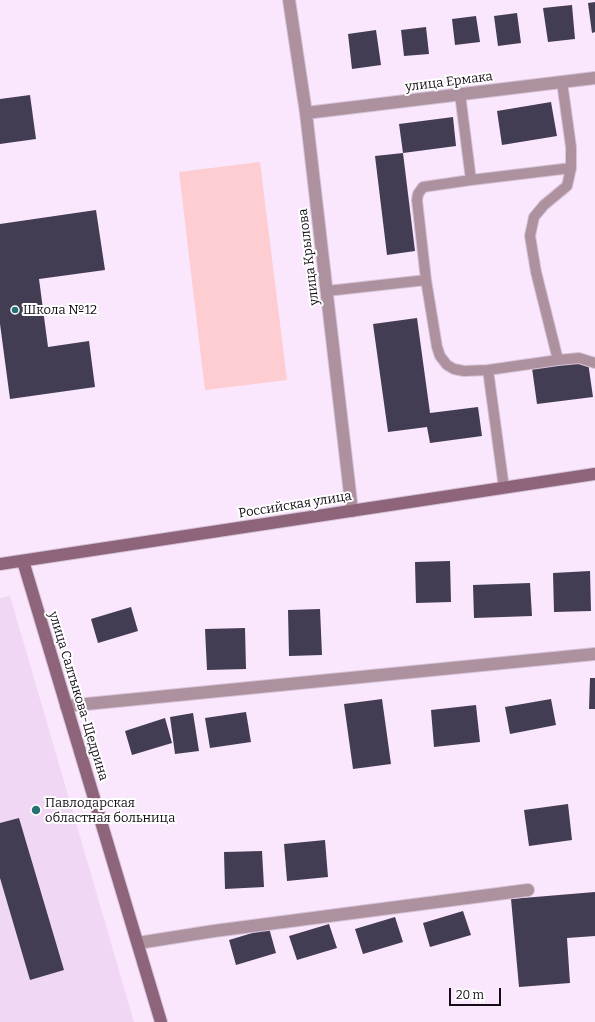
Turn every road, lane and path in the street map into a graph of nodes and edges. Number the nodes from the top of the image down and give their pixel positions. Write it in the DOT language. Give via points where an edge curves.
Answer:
graph roads {
  1 [pos="289,0"];
  2 [pos="595,78"];
  3 [pos="562,82"];
  4 [pos="460,94"];
  5 [pos="306,113"];
  6 [pos="571,168"];
  7 [pos="471,180"];
  8 [pos="426,280"];
  9 [pos="327,291"];
  10 [pos="558,360"];
  11 [pos="595,363"];
  12 [pos="488,370"];
  13 [pos="595,474"];
  14 [pos="504,488"];
  15 [pos="352,511"];
  16 [pos="23,561"];
  17 [pos="0,564"];
  18 [pos="595,654"];
  19 [pos="66,706"];
  20 [pos="528,890"];
  21 [pos="138,943"];
  22 [pos="161,1022"];
  1 -- 5 [label="street, улица Крылова"];
  2 -- 3 [label="street, улица Ермака"];
  3 -- 4 [label="street, улица Ермака"];
  3 -- 6 [label="lane" via="571,147"];
  4 -- 5 [label="street, улица Ермака"];
  4 -- 7 [label="lane"];
  5 -- 9 [label="street, улица Крылова"];
  6 -- 7 [label="lane"];
  6 -- 10 [label="lane" via="567,186 534,217 530,236 536,272"];
  7 -- 8 [label="lane" via="428,186 418,194"];
  8 -- 9 [label="lane"];
  8 -- 12 [label="lane" via="440,356 454,369"];
  9 -- 15 [label="street, улица Крылова"];
  10 -- 11 [label="lane" via="580,358"];
  10 -- 12 [label="lane"];
  12 -- 14 [label="lane"];
  13 -- 14 [label="street, Российская улица"];
  14 -- 15 [label="street, Российская улица"];
  15 -- 16 [label="street, Российская улица"];
  16 -- 17 [label="street, Российская улица"];
  16 -- 19 [label="street, улица Салтыкова-Щедрина"];
  18 -- 19 [label="street"];
  19 -- 21 [label="street, улица Салтыкова-Щедрина"];
  20 -- 21 [label="street"];
  21 -- 22 [label="street, улица Салтыкова-Щедрина"];
}
